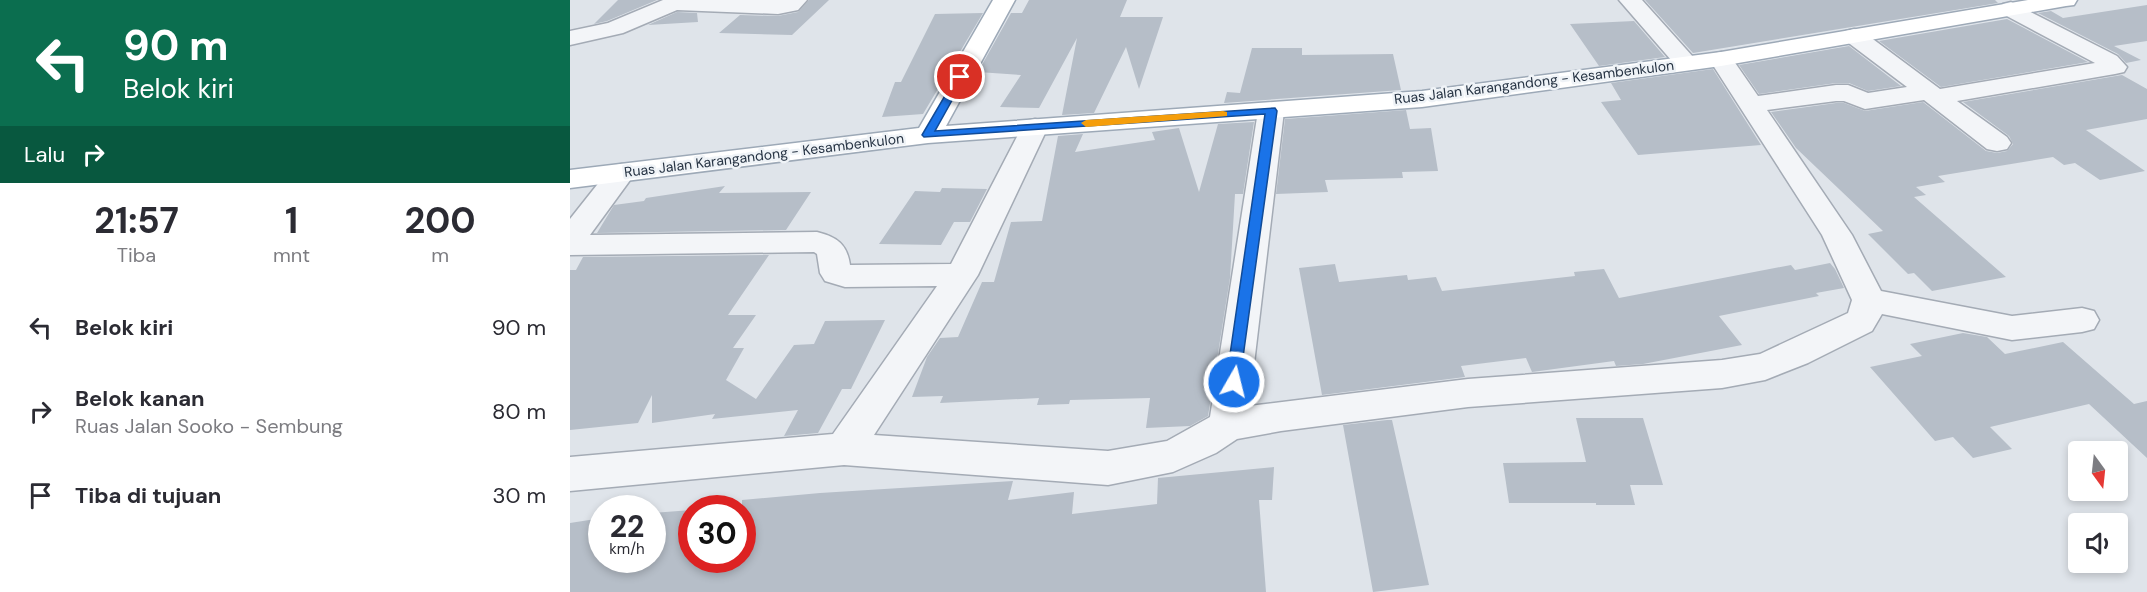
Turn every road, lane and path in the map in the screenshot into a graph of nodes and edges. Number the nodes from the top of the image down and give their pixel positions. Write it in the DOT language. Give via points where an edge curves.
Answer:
graph roads {
  1 [pos="796,0"];
  2 [pos="1004,0"];
  3 [pos="1630,0"];
  4 [pos="2066,0"];
  5 [pos="2011,9"];
  6 [pos="1854,36"];
  7 [pos="570,38"];
  8 [pos="1703,61"];
  9 [pos="1931,94"];
  10 [pos="1752,104"];
  11 [pos="1271,111"];
  12 [pos="1035,127"];
  13 [pos="928,135"];
  14 [pos="1998,143"];
  15 [pos="622,172"];
  16 [pos="570,179"];
  17 [pos="570,240"];
  18 [pos="570,246"];
  19 [pos="962,275"];
  20 [pos="1869,300"];
  21 [pos="2082,320"];
  22 [pos="1228,425"];
  23 [pos="844,449"];
  24 [pos="570,474"];
  1 -- 7 [label="street" via="778,7 674,3 615,28"];
  2 -- 13 [label="main road"];
  3 -- 8 [label="street"];
  4 -- 5 [label="main road, Ruas Jalan Karangandong - Kesambenkulon"];
  5 -- 6 [label="main road, Ruas Jalan Karangandong - Kesambenkulon"];
  5 -- 9 [label="street" via="2115,67"];
  6 -- 8 [label="main road, Ruas Jalan Karangandong - Kesambenkulon"];
  6 -- 9 [label="street"];
  8 -- 10 [label="street"];
  8 -- 11 [label="main road, Ruas Jalan Karangandong - Kesambenkulon" via="1422,99"];
  9 -- 10 [label="street" via="1865,100 1836,93"];
  9 -- 14 [label="street"];
  10 -- 20 [label="street" via="1837,235"];
  11 -- 12 [label="main road, Ruas Jalan Karangandong - Kesambenkulon"];
  11 -- 22 [label="street"];
  12 -- 13 [label="main road, Ruas Jalan Karangandong - Kesambenkulon"];
  12 -- 19 [label="street"];
  13 -- 15 [label="main road, Ruas Jalan Karangandong - Kesambenkulon"];
  15 -- 16 [label="main road, Ruas Jalan Karangandong - Kesambenkulon"];
  15 -- 17 [label="street"];
  18 -- 19 [label="street" via="817,242 832,250 836,273 845,276"];
  19 -- 23 [label="street"];
  20 -- 21 [label="street" via="2012,327"];
  20 -- 22 [label="street" via="1860,322 1765,367 1722,374 1468,393"];
  22 -- 23 [label="street" via="1173,456 1108,468"];
  23 -- 24 [label="street"];
}
